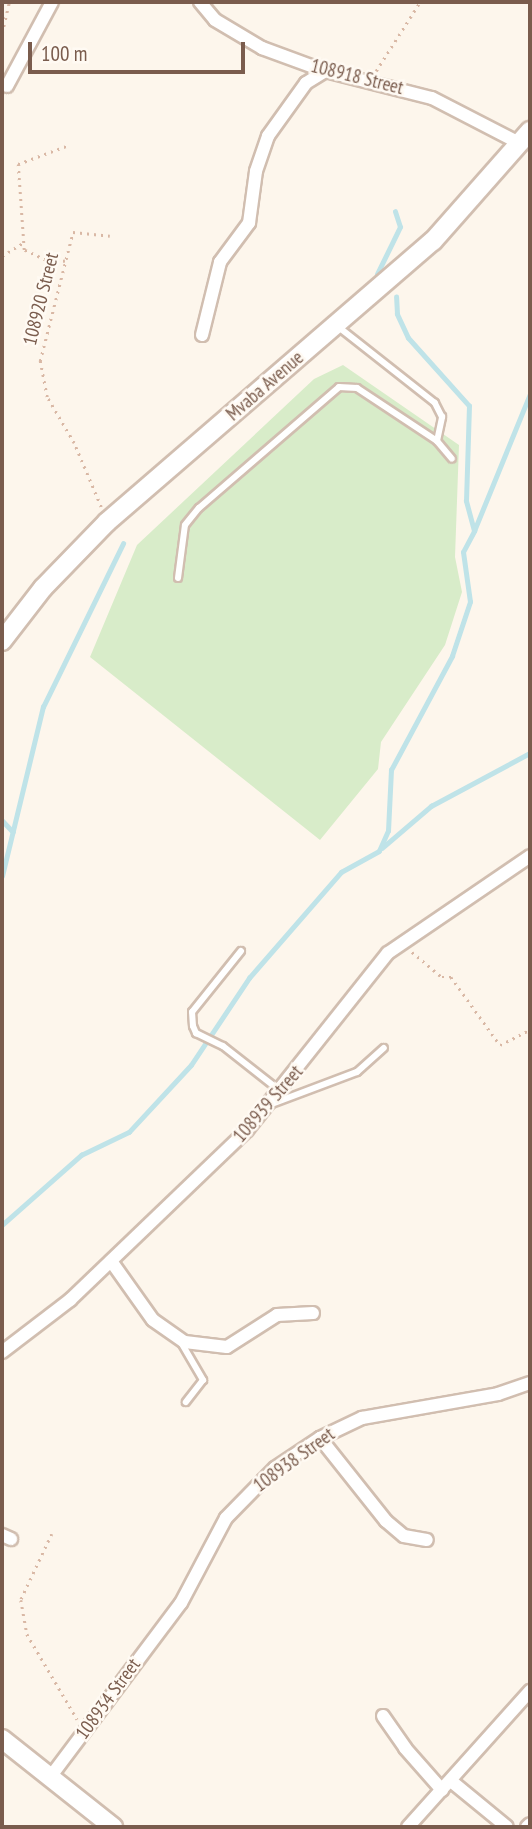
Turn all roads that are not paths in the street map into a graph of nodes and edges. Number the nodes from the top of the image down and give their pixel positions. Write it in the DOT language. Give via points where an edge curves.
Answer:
graph roads {
  1 [pos="52,2"];
  2 [pos="200,2"];
  3 [pos="325,71"];
  4 [pos="7,86"];
  5 [pos="525,138"];
  6 [pos="335,324"];
  7 [pos="202,335"];
  8 [pos="437,441"];
  9 [pos="452,459"];
  10 [pos="178,578"];
  11 [pos="2,641"];
  12 [pos="530,856"];
  13 [pos="241,951"];
  14 [pos="384,1048"];
  15 [pos="281,1091"];
  16 [pos="270,1105"];
  17 [pos="111,1262"];
  18 [pos="313,1313"];
  19 [pos="179,1339"];
  20 [pos="2,1352"];
  21 [pos="530,1383"];
  22 [pos="186,1402"];
  23 [pos="320,1438"];
  24 [pos="427,1540"];
  25 [pos="166,1621"];
  26 [pos="530,1691"];
  27 [pos="383,1716"];
  28 [pos="2,1739"];
  29 [pos="51,1776"];
  30 [pos="447,1785"];
  31 [pos="113,1827"];
  32 [pos="408,1827"];
  33 [pos="508,1827"];
  1 -- 4 [label="street"];
  2 -- 3 [label="street, 108918 Street" via="236,36"];
  3 -- 5 [label="street, 108918 Street" via="432,98"];
  3 -- 7 [label="street" via="306,83 268,136 256,171 249,223 220,262"];
  5 -- 6 [label="street, Mvaba Avenue" via="433,241"];
  6 -- 8 [label="lane" via="435,403 442,417"];
  6 -- 11 [label="street, Mvaba Avenue" via="107,522 43,588"];
  8 -- 9 [label="lane"];
  8 -- 10 [label="lane" via="357,388 339,387 199,508 185,525"];
  12 -- 15 [label="street, 108939 Street" via="402,943 376,966"];
  13 -- 15 [label="lane" via="192,1012 196,1033"];
  14 -- 16 [label="lane" via="357,1072"];
  15 -- 16 [label="street, 108939 Street"];
  16 -- 17 [label="street, 108939 Street"];
  17 -- 19 [label="street" via="153,1320"];
  17 -- 20 [label="street, 108939 Street"];
  18 -- 19 [label="street" via="277,1315 227,1346"];
  19 -- 22 [label="lane" via="203,1380"];
  21 -- 23 [label="street, 108938 Street" via="498,1394 381,1412"];
  23 -- 24 [label="street" via="386,1521 404,1536"];
  23 -- 25 [label="street, 108938 Street" via="275,1468 239,1503"];
  25 -- 29 [label="street, 108934 Street"];
  26 -- 30 [label="street"];
  27 -- 30 [label="street" via="405,1748"];
  28 -- 29 [label="street"];
  29 -- 31 [label="street"];
  30 -- 32 [label="street"];
  30 -- 33 [label="street"];
}
